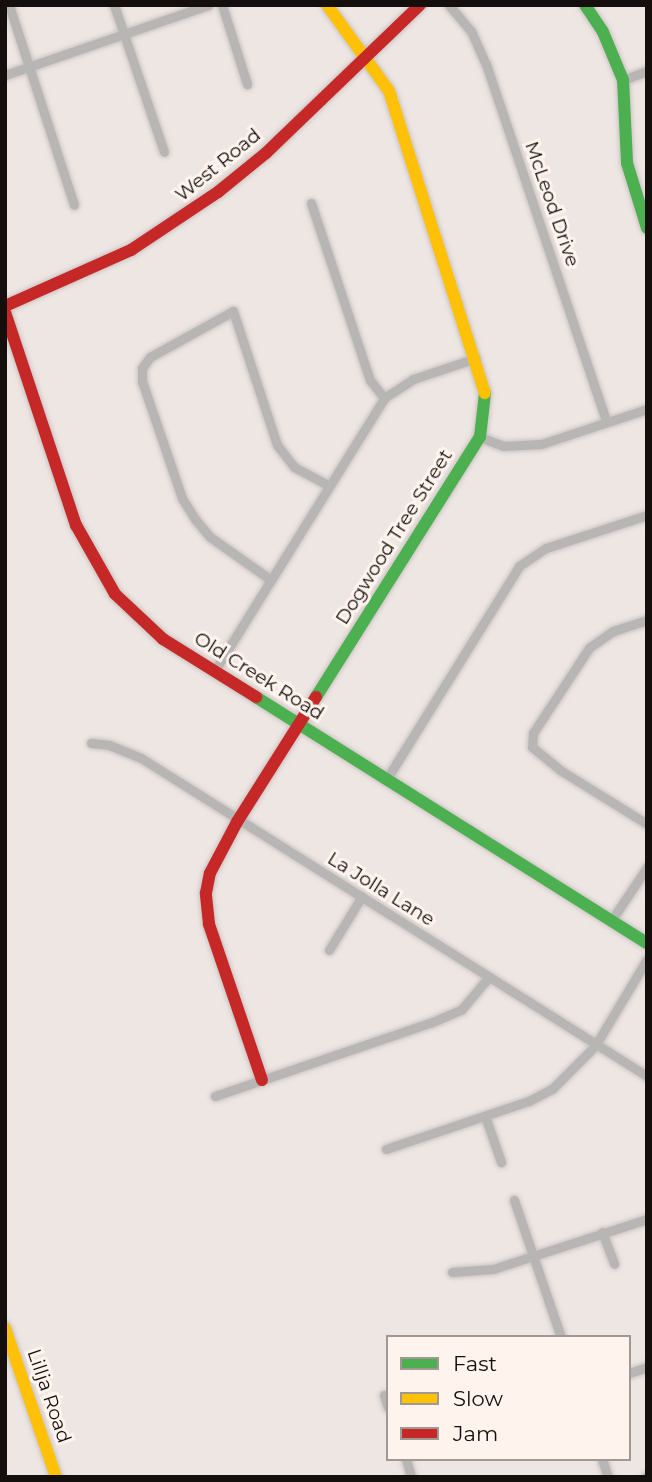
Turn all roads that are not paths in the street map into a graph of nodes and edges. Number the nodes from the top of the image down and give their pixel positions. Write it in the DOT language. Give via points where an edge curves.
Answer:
graph roads {
  1 [pos="9,5"];
  2 [pos="114,5"];
  3 [pos="208,5"];
  4 [pos="222,5"];
  5 [pos="327,5"];
  6 [pos="420,5"];
  7 [pos="449,5"];
  8 [pos="585,5"];
  9 [pos="124,34"];
  10 [pos="367,57"];
  11 [pos="29,66"];
  12 [pos="647,71"];
  13 [pos="5,75"];
  14 [pos="623,80"];
  15 [pos="247,84"];
  16 [pos="164,152"];
  17 [pos="641,197"];
  18 [pos="311,203"];
  19 [pos="74,205"];
  20 [pos="647,228"];
  21 [pos="5,306"];
  22 [pos="5,312"];
  23 [pos="476,358"];
  24 [pos="384,398"];
  25 [pos="647,408"];
  26 [pos="606,421"];
  27 [pos="480,437"];
  28 [pos="329,486"];
  29 [pos="647,515"];
  30 [pos="271,580"];
  31 [pos="647,620"];
  32 [pos="215,670"];
  33 [pos="299,724"];
  34 [pos="91,743"];
  35 [pos="386,780"];
  36 [pos="237,821"];
  37 [pos="647,824"];
  38 [pos="647,867"];
  39 [pos="362,896"];
  40 [pos="611,921"];
  41 [pos="647,943"];
  42 [pos="329,950"];
  43 [pos="647,959"];
  44 [pos="489,976"];
  45 [pos="595,1046"];
  46 [pos="647,1076"];
  47 [pos="262,1080"];
  48 [pos="215,1096"];
  49 [pos="485,1116"];
  50 [pos="386,1149"];
  51 [pos="501,1162"];
  52 [pos="514,1200"];
  53 [pos="647,1219"];
  54 [pos="602,1232"];
  55 [pos="533,1255"];
  56 [pos="614,1264"];
  57 [pos="453,1272"];
  58 [pos="5,1328"];
  59 [pos="560,1335"];
  60 [pos="384,1395"];
  61 [pos="386,1401"];
  62 [pos="55,1477"];
  1 -- 11 [label="street"];
  2 -- 9 [label="street"];
  3 -- 9 [label="street"];
  4 -- 15 [label="street"];
  5 -- 10 [label="street, Dogwood Tree Street" via="342,31"];
  6 -- 10 [label="street, West Road"];
  7 -- 26 [label="street, McLeod Drive" via="471,31 486,64"];
  8 -- 14 [label="street"];
  9 -- 11 [label="street"];
  9 -- 16 [label="street"];
  10 -- 21 [label="street, West Road" via="251,166 183,218 111,261"];
  10 -- 23 [label="street, Dogwood Tree Street" via="389,91"];
  11 -- 13 [label="street"];
  11 -- 19 [label="street"];
  12 -- 14 [label="street"];
  14 -- 17 [label="street" via="628,163"];
  17 -- 20 [label="street"];
  18 -- 24 [label="street" via="370,380"];
  22 -- 32 [label="street, Old Creek Road" via="76,525 95,565 115,594 163,639"];
  23 -- 24 [label="street" via="413,379"];
  23 -- 27 [label="street, Dogwood Tree Street" via="486,405"];
  24 -- 28 [label="street"];
  25 -- 26 [label="street"];
  26 -- 27 [label="street" via="521,447"];
  27 -- 33 [label="street, Dogwood Tree Street"];
  28 -- 30 [label="street"];
  28 -- 30 [label="street" via="293,467 277,445 233,311 150,357 142,368 142,381 182,498 211,537"];
  29 -- 35 [label="street" via="546,548 519,566"];
  30 -- 32 [label="street"];
  31 -- 37 [label="street" via="613,631 589,648 533,733 532,747"];
  32 -- 33 [label="street, Old Creek Road"];
  33 -- 35 [label="street, Old Creek Road"];
  33 -- 36 [label="street, Dogwood Tree Street"];
  34 -- 36 [label="street, La Jolla Lane" via="128,751"];
  35 -- 40 [label="street, Old Creek Road"];
  36 -- 39 [label="street, La Jolla Lane"];
  36 -- 47 [label="street, Dogwood Tree Street" via="210,873 206,893 209,924"];
  38 -- 40 [label="street"];
  39 -- 42 [label="street"];
  39 -- 44 [label="street, La Jolla Lane"];
  40 -- 41 [label="street, Old Creek Road"];
  43 -- 45 [label="street"];
  44 -- 45 [label="street, La Jolla Lane"];
  44 -- 47 [label="street" via="461,1010"];
  45 -- 46 [label="street, La Jolla Lane"];
  45 -- 49 [label="street" via="552,1089"];
  47 -- 48 [label="street"];
  49 -- 50 [label="street"];
  49 -- 51 [label="street"];
  52 -- 55 [label="street"];
  53 -- 54 [label="street"];
  54 -- 55 [label="street"];
  54 -- 56 [label="street"];
  55 -- 57 [label="street" via="493,1269"];
  55 -- 59 [label="street"];
  58 -- 62 [label="street, Lillja Road"];
  60 -- 61 [label="street"];
}
